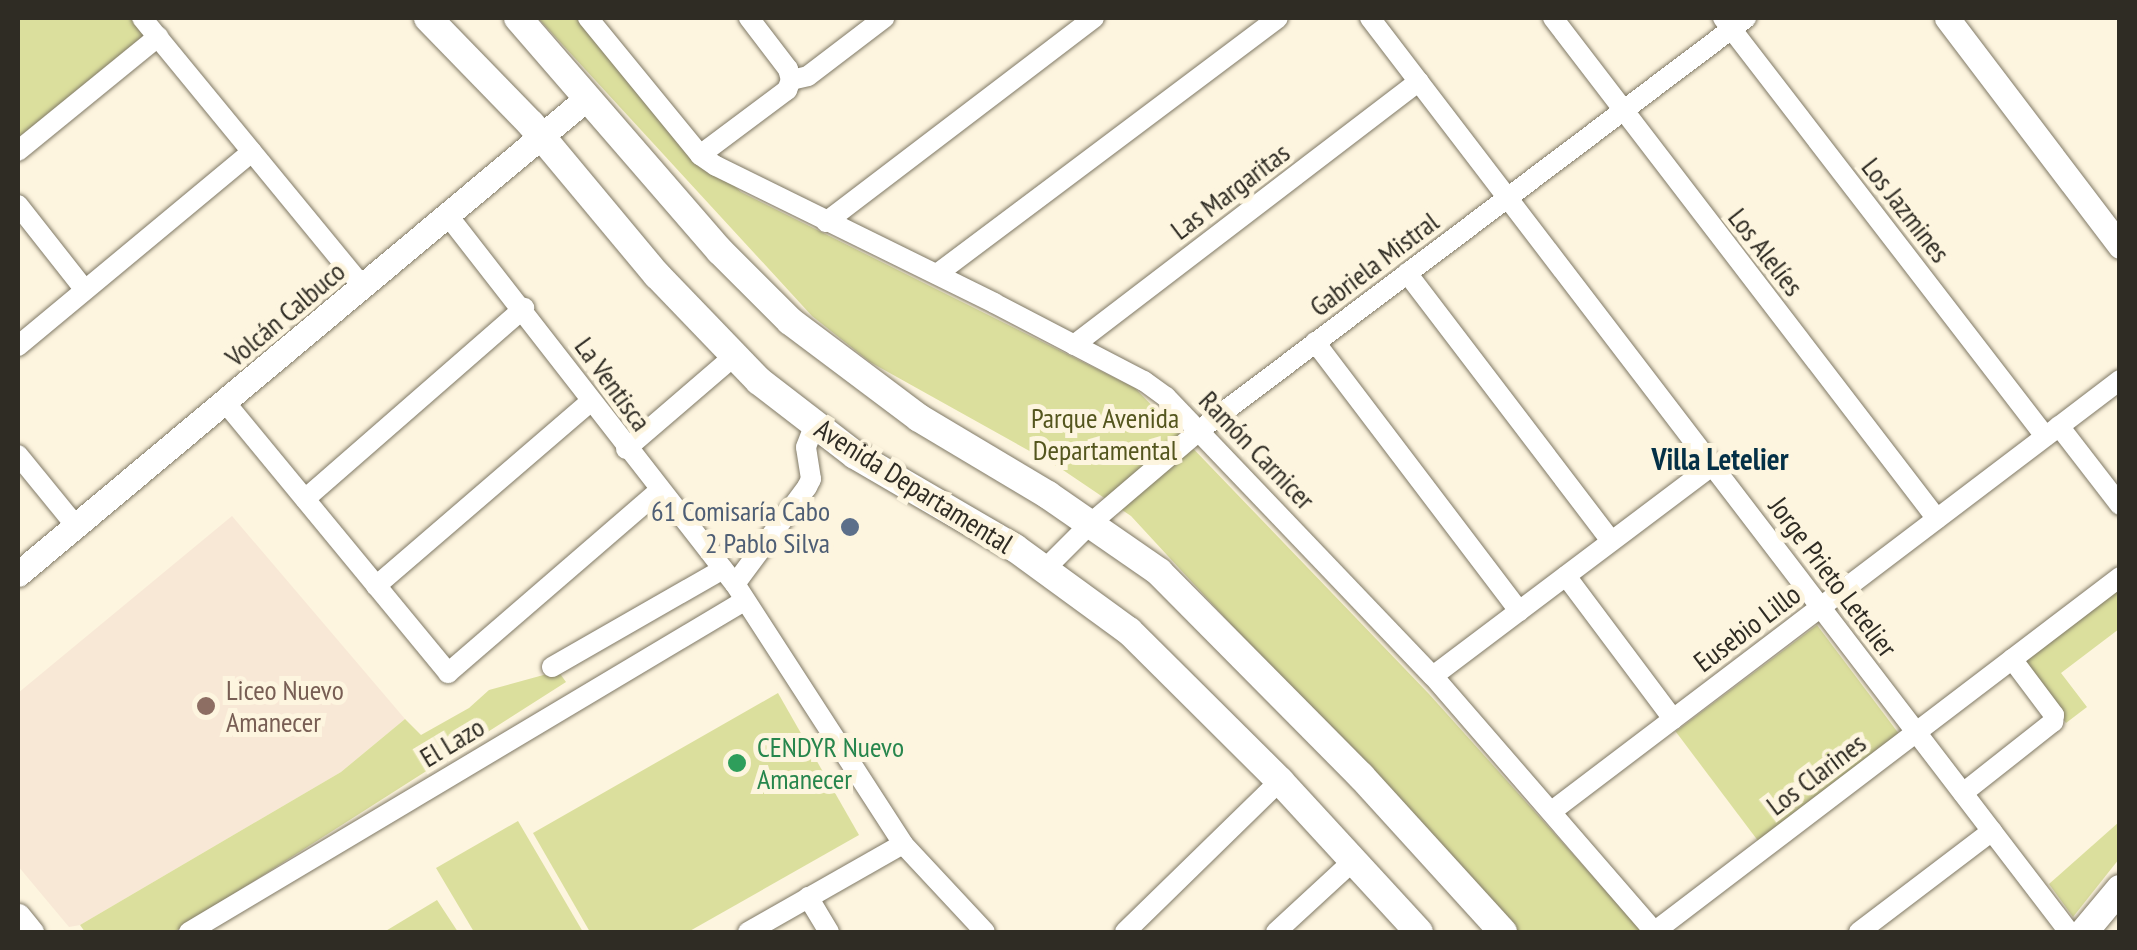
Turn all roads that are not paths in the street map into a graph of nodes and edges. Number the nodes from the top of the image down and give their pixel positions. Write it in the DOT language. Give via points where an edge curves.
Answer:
graph roads {
  1 [pos="142,18"];
  2 [pos="428,18"];
  3 [pos="518,18"];
  4 [pos="588,18"];
  5 [pos="748,18"];
  6 [pos="884,18"];
  7 [pos="1094,18"];
  8 [pos="1278,18"];
  9 [pos="1370,18"];
  10 [pos="1553,18"];
  11 [pos="1946,18"];
  12 [pos="1734,21"];
  13 [pos="158,37"];
  14 [pos="791,80"];
  15 [pos="1419,81"];
  16 [pos="588,97"];
  17 [pos="1623,110"];
  18 [pos="542,138"];
  19 [pos="18,151"];
  20 [pos="252,152"];
  21 [pos="700,155"];
  22 [pos="1508,197"];
  23 [pos="18,205"];
  24 [pos="448,217"];
  25 [pos="826,222"];
  26 [pos="2120,246"];
  27 [pos="1407,273"];
  28 [pos="937,274"];
  29 [pos="363,287"];
  30 [pos="85,290"];
  31 [pos="524,308"];
  32 [pos="1316,342"];
  33 [pos="1074,345"];
  34 [pos="18,346"];
  35 [pos="733,357"];
  36 [pos="2120,380"];
  37 [pos="225,402"];
  38 [pos="590,402"];
  39 [pos="814,426"];
  40 [pos="1201,429"];
  41 [pos="2052,431"];
  42 [pos="626,449"];
  43 [pos="18,456"];
  44 [pos="1713,465"];
  45 [pos="659,492"];
  46 [pos="305,499"];
  47 [pos="2120,505"];
  48 [pos="1936,519"];
  49 [pos="1091,523"];
  50 [pos="76,526"];
  51 [pos="1612,541"];
  52 [pos="1046,568"];
  53 [pos="18,574"];
  54 [pos="1566,576"];
  55 [pos="2120,577"];
  56 [pos="734,585"];
  57 [pos="376,586"];
  58 [pos="1821,607"];
  59 [pos="1518,612"];
  60 [pos="2012,659"];
  61 [pos="552,667"];
  62 [pos="1433,676"];
  63 [pos="1673,719"];
  64 [pos="1916,732"];
  65 [pos="1280,781"];
  66 [pos="1963,793"];
  67 [pos="1552,812"];
  68 [pos="1992,831"];
  69 [pos="903,844"];
  70 [pos="1354,861"];
  71 [pos="2120,889"];
  72 [pos="808,897"];
  73 [pos="18,916"];
  74 [pos="1416,931"];
  75 [pos="31,932"];
  76 [pos="189,932"];
  77 [pos="748,932"];
  78 [pos="830,932"];
  79 [pos="985,932"];
  80 [pos="1125,932"];
  81 [pos="1276,932"];
  82 [pos="1503,932"];
  83 [pos="1654,932"];
  84 [pos="1858,932"];
  85 [pos="2069,932"];
  86 [pos="2084,932"];
  1 -- 13 [label="street"];
  2 -- 18 [label="main road, Avenida Departamental"];
  3 -- 16 [label="main road"];
  4 -- 21 [label="street, Ramón Carnicer"];
  5 -- 14 [label="street"];
  6 -- 14 [label="street" via="808,76"];
  7 -- 25 [label="street"];
  8 -- 28 [label="street"];
  9 -- 15 [label="street, Jorge Prieto Letelier"];
  10 -- 17 [label="street, Los Alelíes"];
  11 -- 26 [label="street"];
  12 -- 17 [label="street, Gabriela Mistral"];
  12 -- 41 [label="street, Los Jazmines"];
  13 -- 19 [label="street"];
  13 -- 20 [label="street"];
  14 -- 21 [label="street" via="787,90"];
  15 -- 22 [label="street, Jorge Prieto Letelier"];
  15 -- 33 [label="street, Las Margaritas"];
  16 -- 18 [label="street, Volcán Calbuco"];
  16 -- 49 [label="main road" via="720,251 811,340 919,418"];
  17 -- 22 [label="street, Gabriela Mistral"];
  17 -- 48 [label="street, Los Alelíes"];
  18 -- 24 [label="street, Volcán Calbuco"];
  18 -- 35 [label="main road, Avenida Departamental"];
  20 -- 29 [label="street"];
  20 -- 30 [label="street"];
  21 -- 25 [label="street, Ramón Carnicer"];
  22 -- 27 [label="street, Gabriela Mistral"];
  22 -- 44 [label="street, Jorge Prieto Letelier"];
  23 -- 30 [label="street"];
  24 -- 29 [label="street, Volcán Calbuco"];
  24 -- 31 [label="street, La Ventisca"];
  25 -- 28 [label="street, Ramón Carnicer"];
  27 -- 32 [label="street, Gabriela Mistral"];
  27 -- 51 [label="street"];
  28 -- 33 [label="street, Ramón Carnicer"];
  29 -- 37 [label="street, Volcán Calbuco"];
  30 -- 34 [label="street"];
  31 -- 38 [label="street, La Ventisca"];
  31 -- 46 [label="street"];
  32 -- 40 [label="street, Gabriela Mistral"];
  32 -- 59 [label="street"];
  33 -- 40 [label="street, Ramón Carnicer" via="1144,380"];
  35 -- 39 [label="main road, Avenida Departamental"];
  35 -- 42 [label="street"];
  36 -- 41 [label="street, Eusebio Lillo"];
  37 -- 46 [label="street"];
  37 -- 50 [label="street, Volcán Calbuco"];
  38 -- 42 [label="street, La Ventisca"];
  38 -- 57 [label="street"];
  39 -- 52 [label="main road, Avenida Departamental"];
  39 -- 56 [label="street, El Lazo" via="806,447 807,487"];
  40 -- 49 [label="street, Gabriela Mistral"];
  40 -- 62 [label="street, Ramón Carnicer"];
  41 -- 47 [label="street, Los Jazmines"];
  41 -- 48 [label="street, Eusebio Lillo"];
  42 -- 45 [label="street, La Ventisca"];
  43 -- 50 [label="street"];
  44 -- 51 [label="street"];
  44 -- 58 [label="street, Jorge Prieto Letelier"];
  45 -- 56 [label="street, La Ventisca"];
  45 -- 57 [label="street" via="448,673"];
  46 -- 57 [label="street"];
  48 -- 58 [label="street, Eusebio Lillo"];
  49 -- 52 [label="street, Gabriela Mistral"];
  49 -- 82 [label="main road" via="1191,602"];
  50 -- 53 [label="street, Volcán Calbuco"];
  51 -- 54 [label="street"];
  52 -- 65 [label="main road, Avenida Departamental" via="1129,631"];
  54 -- 59 [label="street"];
  54 -- 63 [label="street"];
  55 -- 60 [label="street, Los Clarines"];
  56 -- 61 [label="street"];
  56 -- 69 [label="street, La Ventisca"];
  56 -- 76 [label="street, El Lazo"];
  58 -- 63 [label="street, Eusebio Lillo"];
  58 -- 64 [label="street, Jorge Prieto Letelier"];
  59 -- 62 [label="street"];
  60 -- 64 [label="street, Los Clarines"];
  60 -- 66 [label="street" via="2053,722"];
  62 -- 67 [label="street, Ramón Carnicer"];
  63 -- 67 [label="street, Eusebio Lillo"];
  64 -- 66 [label="street, Jorge Prieto Letelier"];
  64 -- 83 [label="street, Los Clarines"];
  65 -- 70 [label="main road, Avenida Departamental"];
  65 -- 80 [label="street"];
  66 -- 68 [label="street, Jorge Prieto Letelier"];
  67 -- 83 [label="street, Ramón Carnicer"];
  68 -- 84 [label="street"];
  68 -- 85 [label="street, Jorge Prieto Letelier"];
  69 -- 72 [label="street"];
  69 -- 79 [label="street, La Ventisca"];
  70 -- 74 [label="main road, Avenida Departamental"];
  70 -- 81 [label="street"];
  71 -- 86 [label="main road"];
  72 -- 77 [label="street"];
  72 -- 78 [label="street"];
  73 -- 75 [label="street"];
}
